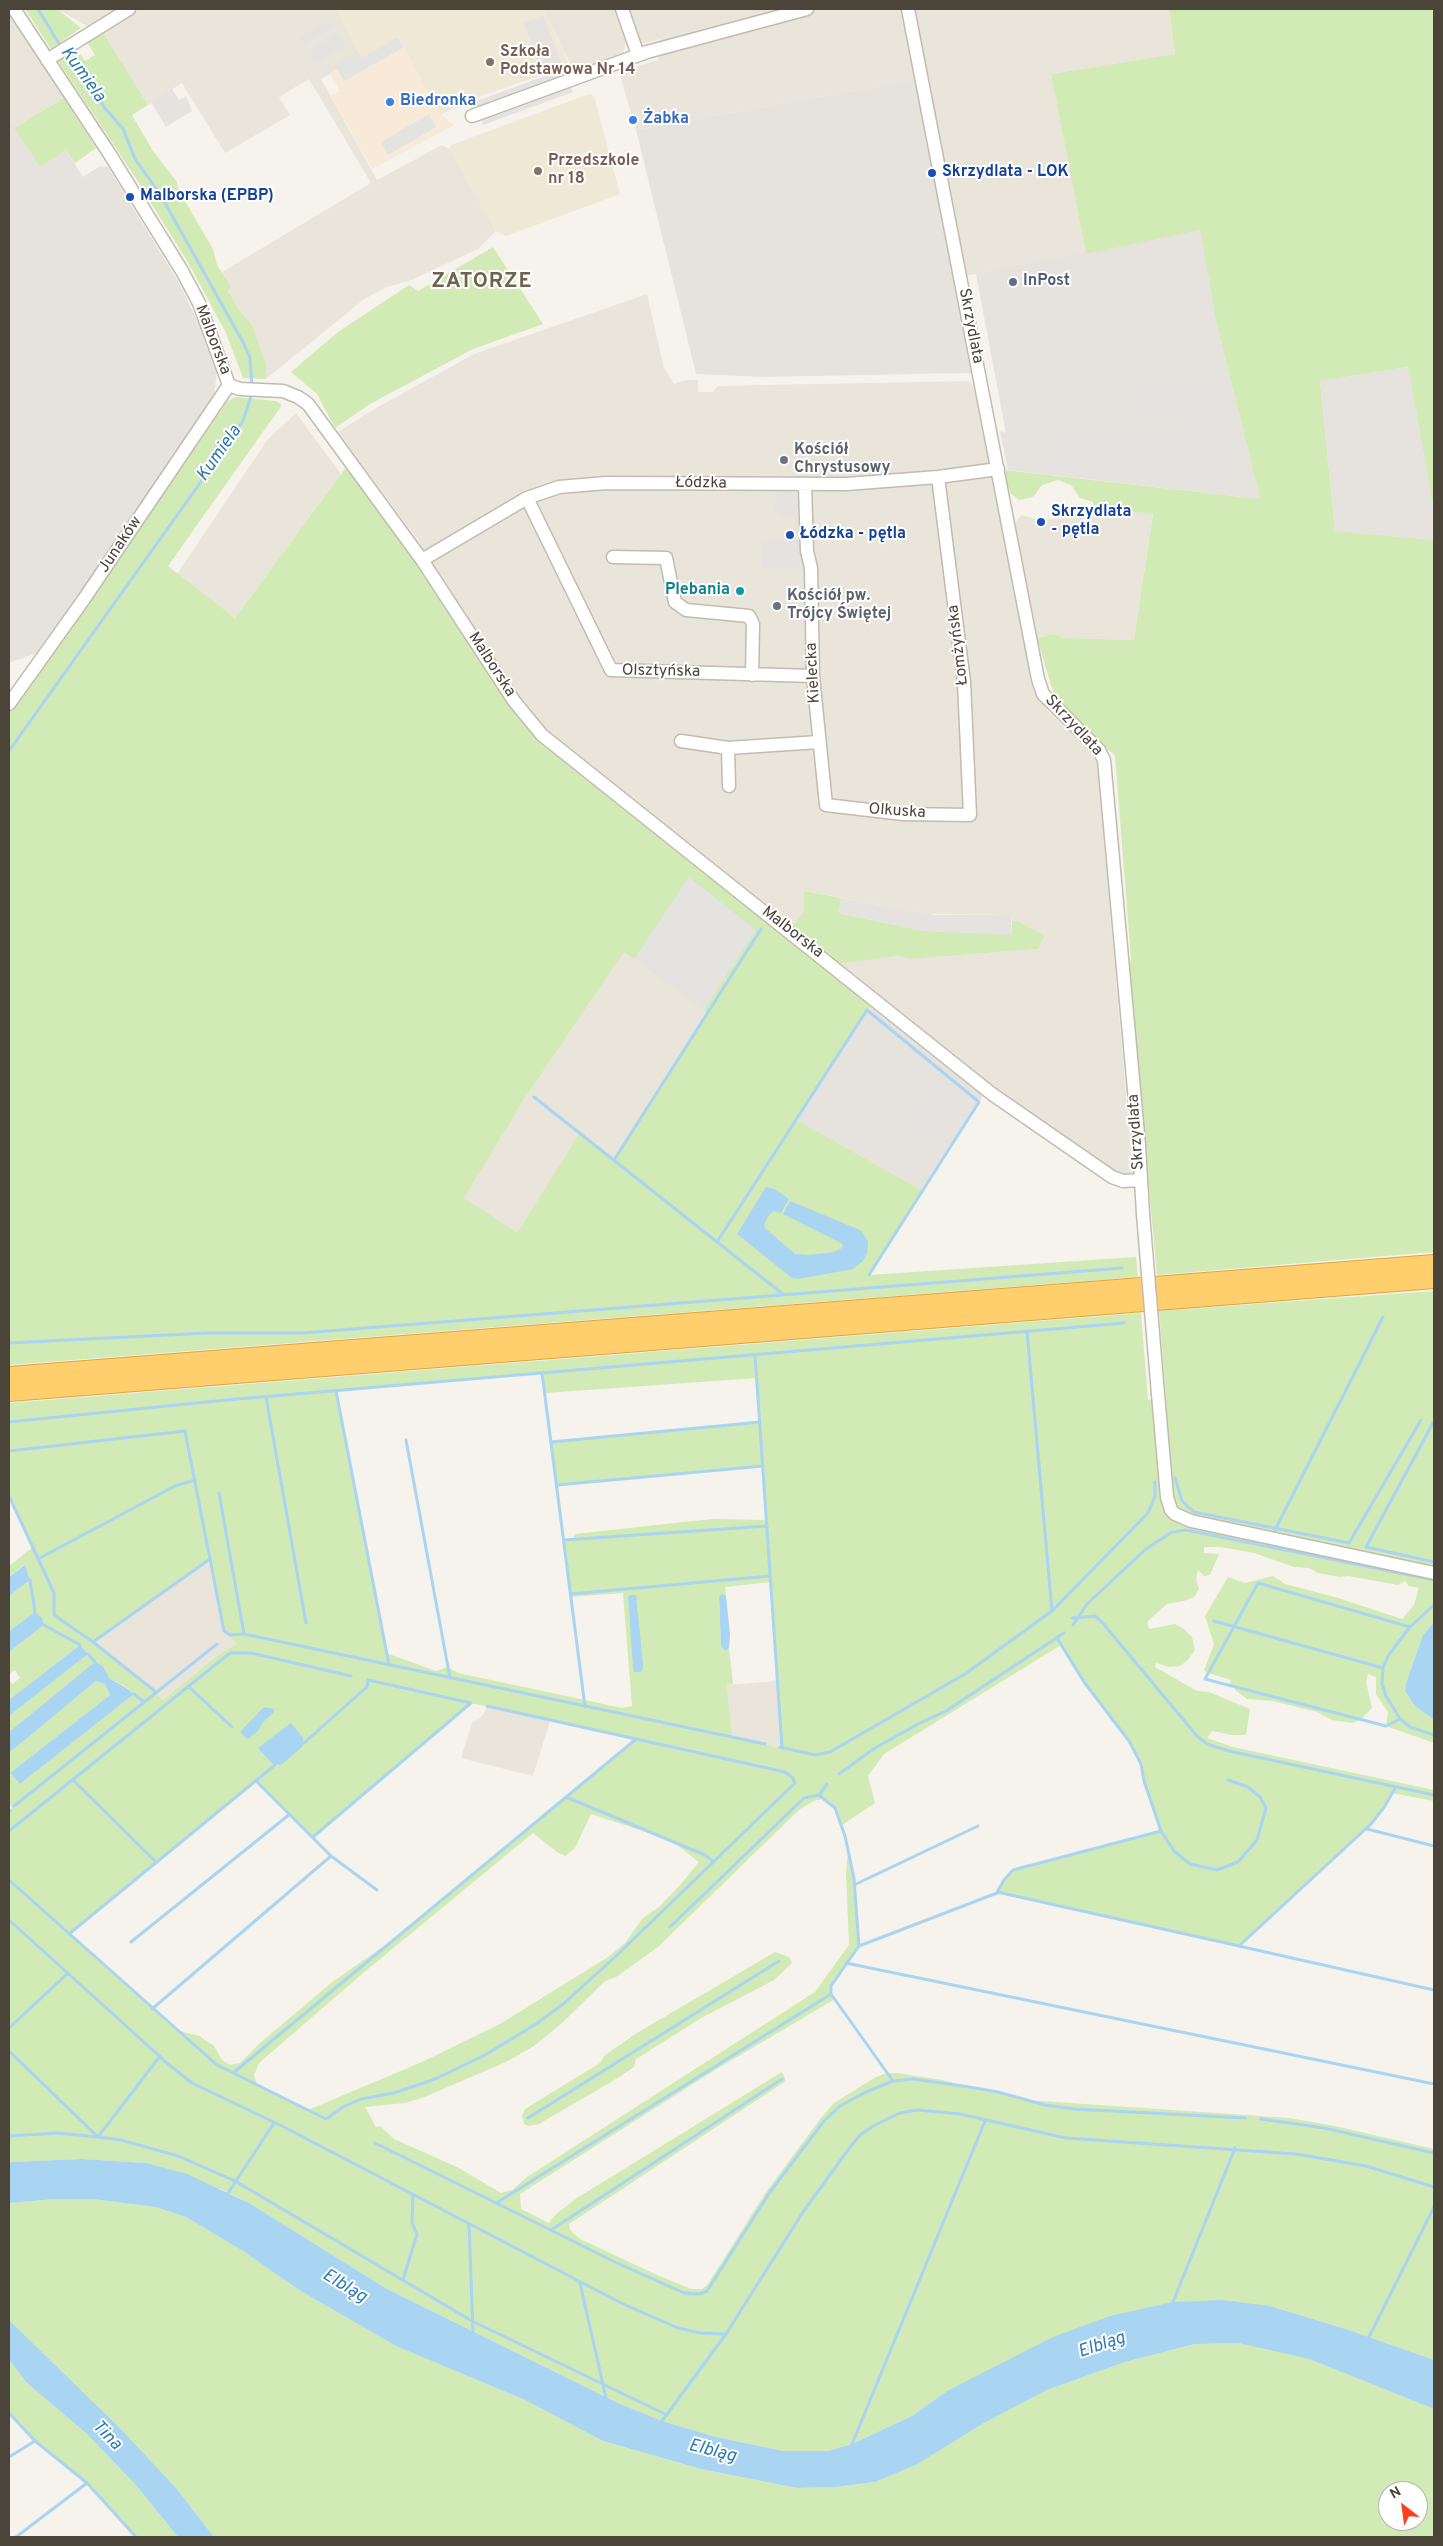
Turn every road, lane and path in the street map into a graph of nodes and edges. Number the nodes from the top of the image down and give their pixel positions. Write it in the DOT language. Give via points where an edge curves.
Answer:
graph roads {
  1 [pos="14,9"];
  2 [pos="129,9"];
  3 [pos="622,9"];
  4 [pos="807,9"];
  5 [pos="908,9"];
  6 [pos="638,55"];
  7 [pos="51,58"];
  8 [pos="472,116"];
  9 [pos="234,387"];
  10 [pos="998,469"];
  11 [pos="938,477"];
  12 [pos="805,485"];
  13 [pos="527,498"];
  14 [pos="613,557"];
  15 [pos="422,560"];
  16 [pos="752,674"];
  17 [pos="813,676"];
  18 [pos="9,704"];
  19 [pos="681,741"];
  20 [pos="819,742"];
  21 [pos="728,748"];
  22 [pos="729,786"];
  23 [pos="826,805"];
  24 [pos="970,815"];
  25 [pos="1140,1180"];
  26 [pos="1434,1264"];
  27 [pos="1434,1279"];
  28 [pos="9,1376"];
  29 [pos="9,1392"];
  30 [pos="1434,1573"];
  1 -- 7 [label="street, Malborska"];
  2 -- 7 [label="street"];
  3 -- 6 [label="street"];
  4 -- 6 [label="street"];
  5 -- 10 [label="street, Skrzydlata"];
  6 -- 8 [label="street"];
  7 -- 9 [label="street, Malborska" via="182,271"];
  9 -- 15 [label="street, Malborska" via="291,394 308,404"];
  9 -- 18 [label="street, Junaków"];
  10 -- 11 [label="street, Łódzka"];
  10 -- 25 [label="street, Skrzydlata" via="1040,687 1043,694 1099,750 1104,760"];
  11 -- 12 [label="street, Łódzka"];
  11 -- 24 [label="street, Łomżyńska" via="964,682"];
  12 -- 13 [label="street, Łódzka" via="598,484 559,487"];
  12 -- 17 [label="street, Kielecka" via="807,551 811,568"];
  13 -- 15 [label="street, Łódzka"];
  13 -- 16 [label="street, Olsztyńska" via="611,670"];
  14 -- 16 [label="street" via="666,558 674,602 686,610 749,616 753,624"];
  15 -- 25 [label="street, Malborska" via="514,701 542,735 992,1094 1112,1178"];
  16 -- 17 [label="street, Olsztyńska"];
  17 -- 20 [label="street, Kielecka"];
  19 -- 21 [label="street"];
  20 -- 21 [label="street"];
  20 -- 23 [label="street, Kielecka"];
  21 -- 22 [label="street"];
  23 -- 24 [label="street, Olkuska" via="903,814"];
  25 -- 30 [label="street, Skrzydlata, bridge" via="1167,1497 1171,1510 1191,1522"];
  26 -- 28 [label="highway"];
  27 -- 29 [label="highway"];
}
